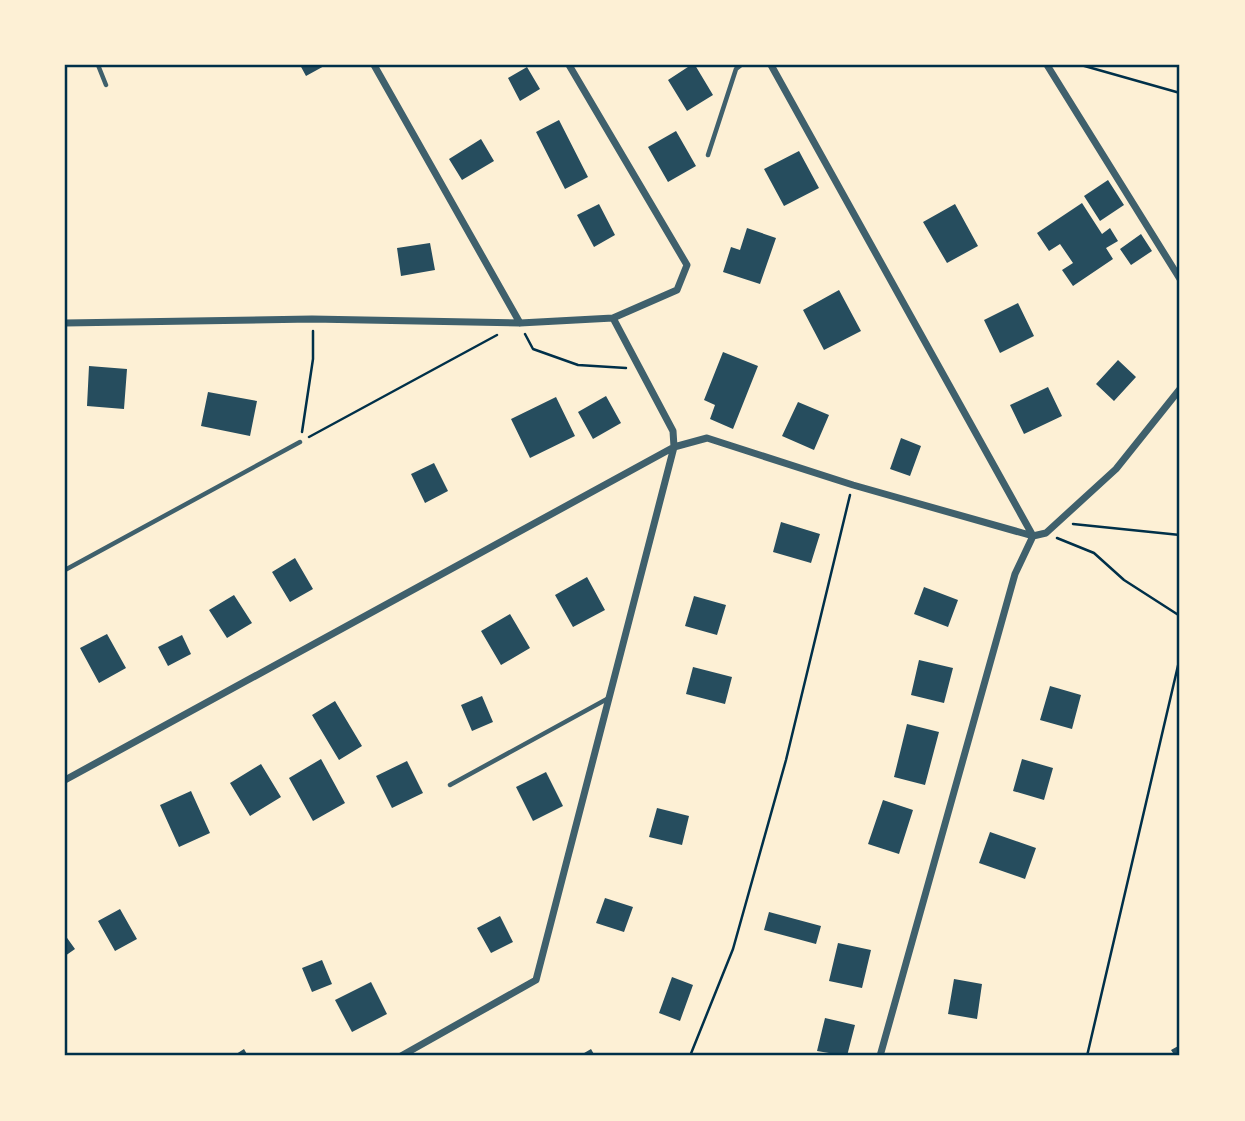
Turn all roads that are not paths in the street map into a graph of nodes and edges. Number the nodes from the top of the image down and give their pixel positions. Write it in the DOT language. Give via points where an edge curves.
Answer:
graph roads {
  1 [pos="98,65"];
  2 [pos="374,65"];
  3 [pos="569,65"];
  4 [pos="741,65"];
  5 [pos="771,65"];
  6 [pos="1047,65"];
  7 [pos="106,85"];
  8 [pos="708,155"];
  9 [pos="1180,279"];
  10 [pos="613,318"];
  11 [pos="520,323"];
  12 [pos="65,324"];
  13 [pos="1180,389"];
  14 [pos="300,442"];
  15 [pos="674,447"];
  16 [pos="1033,536"];
  17 [pos="65,570"];
  18 [pos="611,697"];
  19 [pos="65,780"];
  20 [pos="450,785"];
  21 [pos="401,1056"];
  22 [pos="880,1056"];
  1 -- 7 [label="lane"];
  2 -- 11 [label="street"];
  3 -- 10 [label="street" via="687,265 677,290"];
  4 -- 8 [label="lane"];
  5 -- 16 [label="street"];
  6 -- 9 [label="street"];
  10 -- 11 [label="street"];
  10 -- 15 [label="street" via="673,431"];
  11 -- 12 [label="street" via="312,319"];
  13 -- 16 [label="street" via="1116,469 1046,533"];
  14 -- 17 [label="lane"];
  15 -- 16 [label="street" via="707,438"];
  15 -- 18 [label="street"];
  15 -- 19 [label="street"];
  16 -- 22 [label="street" via="1016,574"];
  18 -- 20 [label="lane"];
  18 -- 21 [label="street" via="536,980"];
}
